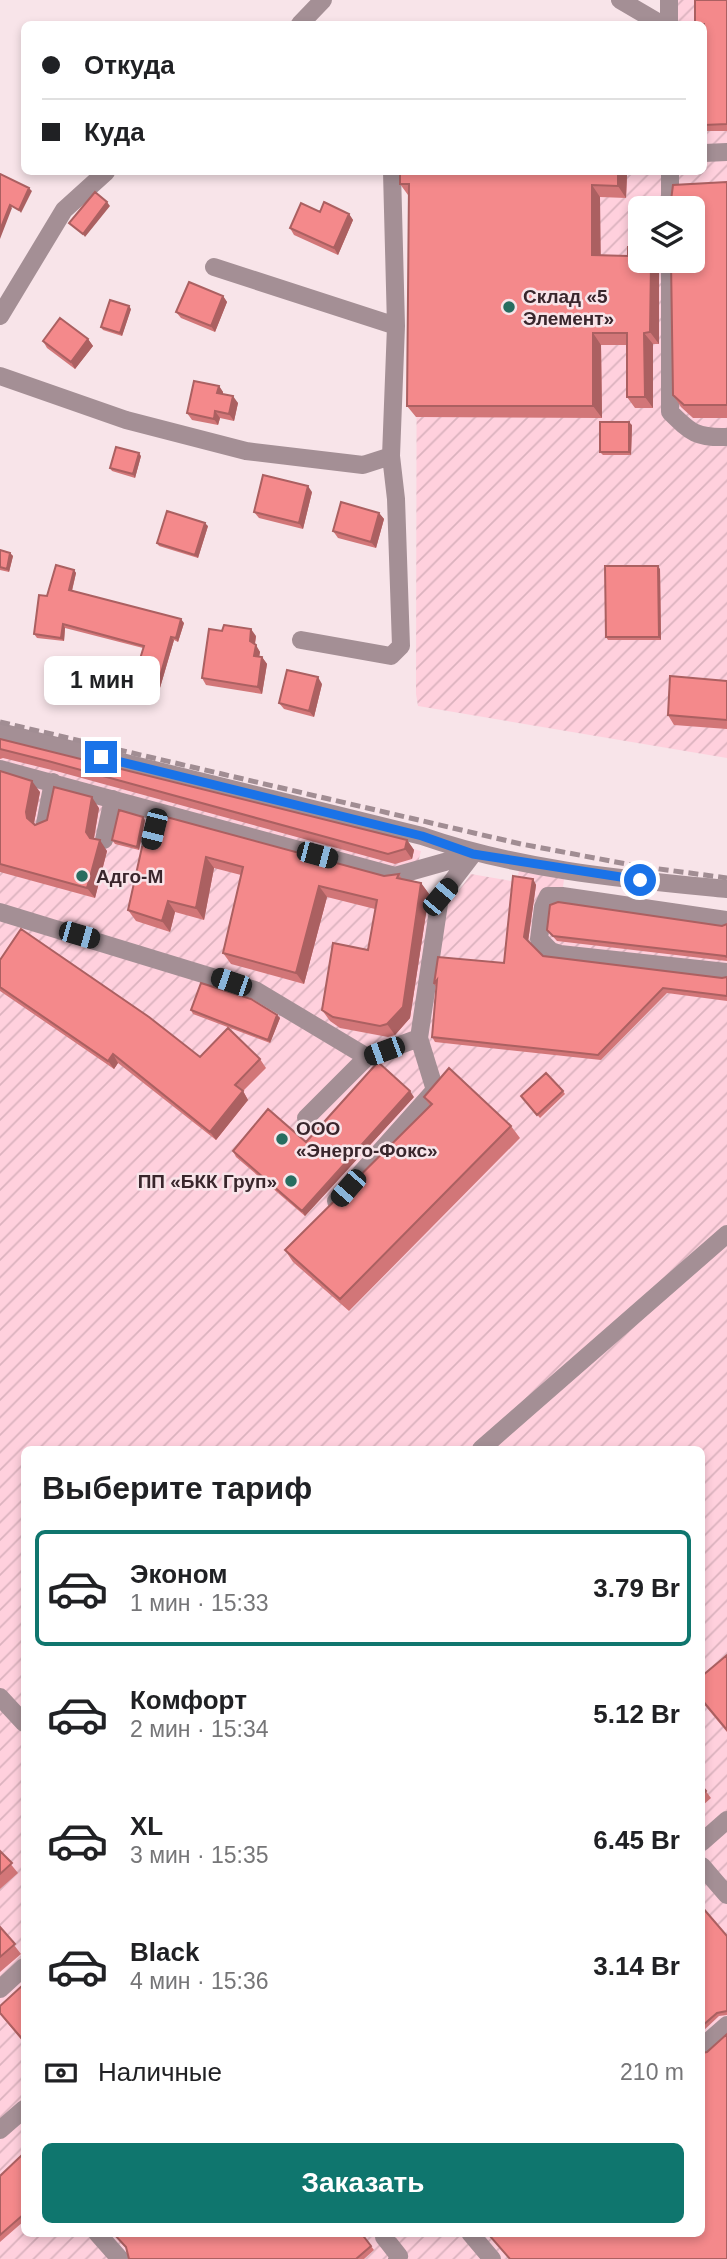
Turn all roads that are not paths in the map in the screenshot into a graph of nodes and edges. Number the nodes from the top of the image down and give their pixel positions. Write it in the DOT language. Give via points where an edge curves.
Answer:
graph roads {
  1 [pos="323,0"];
  2 [pos="620,0"];
  3 [pos="669,0"];
  4 [pos="303,21"];
  5 [pos="656,21"];
  6 [pos="669,21"];
  7 [pos="727,152"];
  8 [pos="707,153"];
  9 [pos="103,175"];
  10 [pos="392,175"];
  11 [pos="670,175"];
  12 [pos="670,196"];
  13 [pos="214,267"];
  14 [pos="670,273"];
  15 [pos="0,316"];
  16 [pos="396,326"];
  17 [pos="0,376"];
  18 [pos="727,437"];
  19 [pos="391,456"];
  20 [pos="301,640"];
  21 [pos="0,732"];
  22 [pos="1,772"];
  23 [pos="53,782"];
  24 [pos="113,799"];
  25 [pos="159,811"];
  26 [pos="45,824"];
  27 [pos="104,840"];
  28 [pos="150,847"];
  29 [pos="473,854"];
  30 [pos="727,889"];
  31 [pos="0,912"];
  32 [pos="727,920"];
  33 [pos="727,972"];
  34 [pos="419,1038"];
  35 [pos="367,1057"];
  36 [pos="306,1118"];
  37 [pos="322,1217"];
  38 [pos="727,1234"];
  39 [pos="484,1446"];
  40 [pos="0,1697"];
  41 [pos="21,1720"];
  42 [pos="727,1820"];
  43 [pos="705,1839"];
  44 [pos="705,1869"];
  45 [pos="727,1895"];
  46 [pos="21,1970"];
  47 [pos="0,1989"];
  48 [pos="727,2025"];
  49 [pos="705,2044"];
  50 [pos="21,2112"];
  51 [pos="0,2130"];
  52 [pos="101,2237"];
  53 [pos="384,2237"];
  54 [pos="479,2237"];
  55 [pos="120,2259"];
  56 [pos="397,2259"];
  57 [pos="492,2259"];
  1 -- 4 [label="street"];
  2 -- 5 [label="street"];
  3 -- 6 [label="street"];
  7 -- 8 [label="street"];
  9 -- 15 [label="street" via="64,210"];
  10 -- 16 [label="street"];
  11 -- 12 [label="street"];
  13 -- 16 [label="street"];
  14 -- 18 [label="street" via="670,412 703,438"];
  16 -- 19 [label="street"];
  17 -- 19 [label="street" via="126,420 246,451 363,464"];
  19 -- 20 [label="street" via="401,646 391,656"];
  21 -- 29 [label="street" via="422,836"];
  22 -- 23 [label="street"];
  23 -- 24 [label="street"];
  23 -- 26 [label="street"];
  24 -- 25 [label="street"];
  24 -- 27 [label="street"];
  25 -- 28 [label="street"];
  25 -- 29 [label="street" via="395,876"];
  29 -- 30 [label="street"];
  29 -- 34 [label="street" via="440,897"];
  31 -- 35 [label="street" via="255,990"];
  32 -- 33 [label="street" via="548,897 540,939 560,954"];
  34 -- 35 [label="street"];
  34 -- 37 [label="street" via="435,1090"];
  35 -- 36 [label="street"];
  38 -- 39 [label="street"];
  40 -- 41 [label="street"];
  42 -- 43 [label="street"];
  44 -- 45 [label="street"];
  46 -- 47 [label="street"];
  48 -- 49 [label="street"];
  50 -- 51 [label="street"];
  52 -- 55 [label="street"];
  53 -- 56 [label="street"];
  54 -- 57 [label="street"];
}
